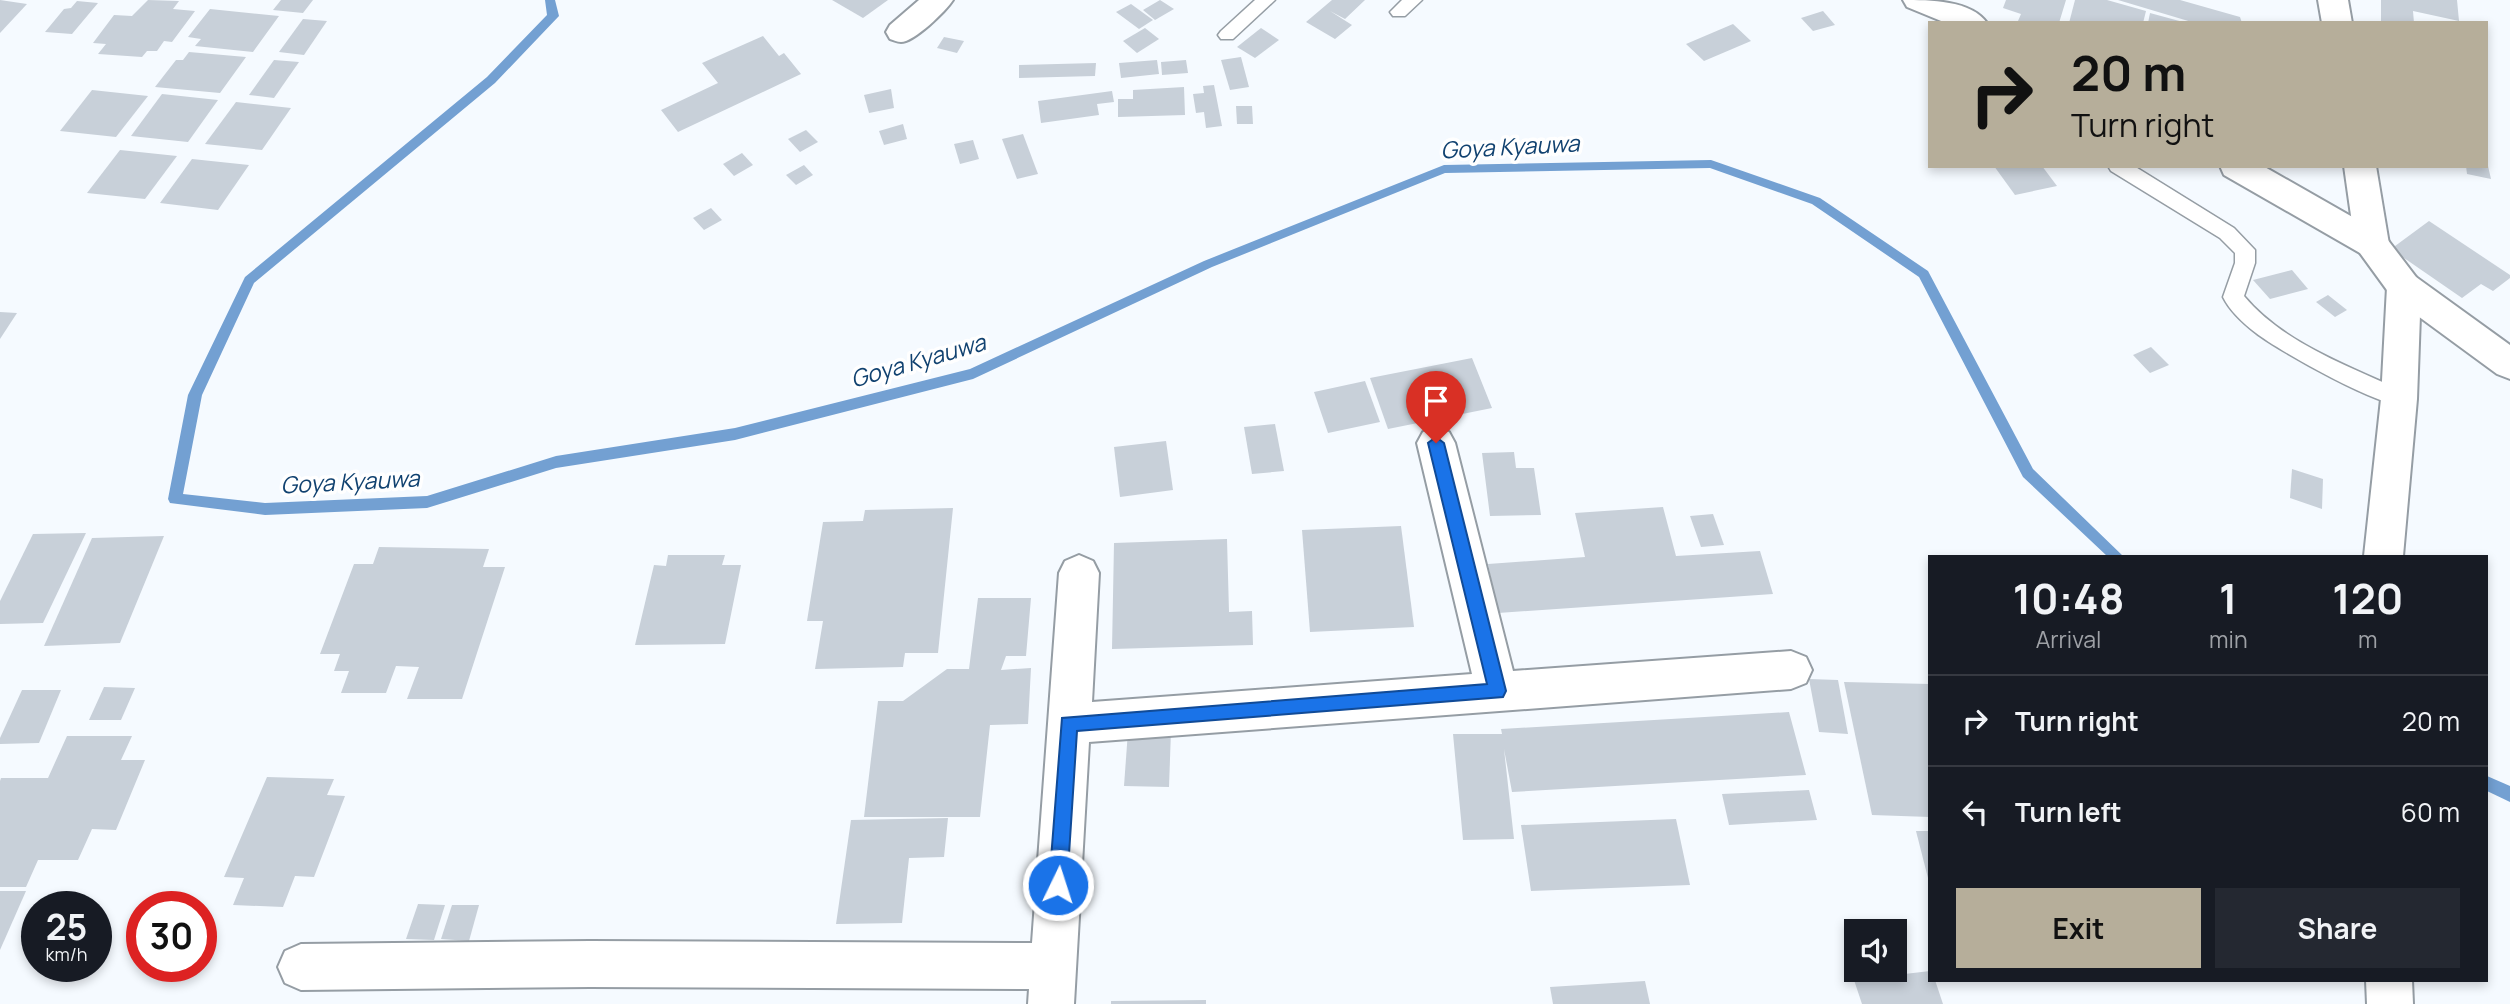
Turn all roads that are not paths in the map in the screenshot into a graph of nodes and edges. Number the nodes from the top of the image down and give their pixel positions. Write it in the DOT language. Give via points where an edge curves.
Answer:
graph roads {
  1 [pos="938,0"];
  2 [pos="1266,0"];
  3 [pos="1918,0"];
  4 [pos="2333,0"];
  5 [pos="1968,21"];
  6 [pos="2337,21"];
  7 [pos="901,32"];
  8 [pos="1227,35"];
  9 [pos="2121,168"];
  10 [pos="2239,168"];
  11 [pos="2360,168"];
  12 [pos="2372,244"];
  13 [pos="2404,287"];
  14 [pos="2510,363"];
  15 [pos="2399,399"];
  16 [pos="1436,443"];
  17 [pos="2383,555"];
  18 [pos="1079,573"];
  19 [pos="1791,670"];
  20 [pos="1497,691"];
  21 [pos="1068,724"];
  22 [pos="301,967"];
  23 [pos="2389,982"];
  24 [pos="1052,985"];
  25 [pos="2390,1004"];
  1 -- 7 [label="street"];
  2 -- 8 [label="lane"];
  3 -- 5 [label="street"];
  4 -- 6 [label="street"];
  9 -- 15 [label="lane" via="2227,233 2245,250 2233,297 2243,313 2269,333"];
  10 -- 12 [label="street"];
  11 -- 12 [label="street"];
  12 -- 13 [label="street"];
  13 -- 14 [label="street"];
  13 -- 15 [label="street"];
  15 -- 17 [label="street"];
  16 -- 20 [label="street"];
  18 -- 21 [label="street"];
  19 -- 20 [label="street"];
  20 -- 21 [label="street"];
  21 -- 24 [label="street"];
  22 -- 24 [label="street" via="590,964"];
  23 -- 25 [label="street"];
}
